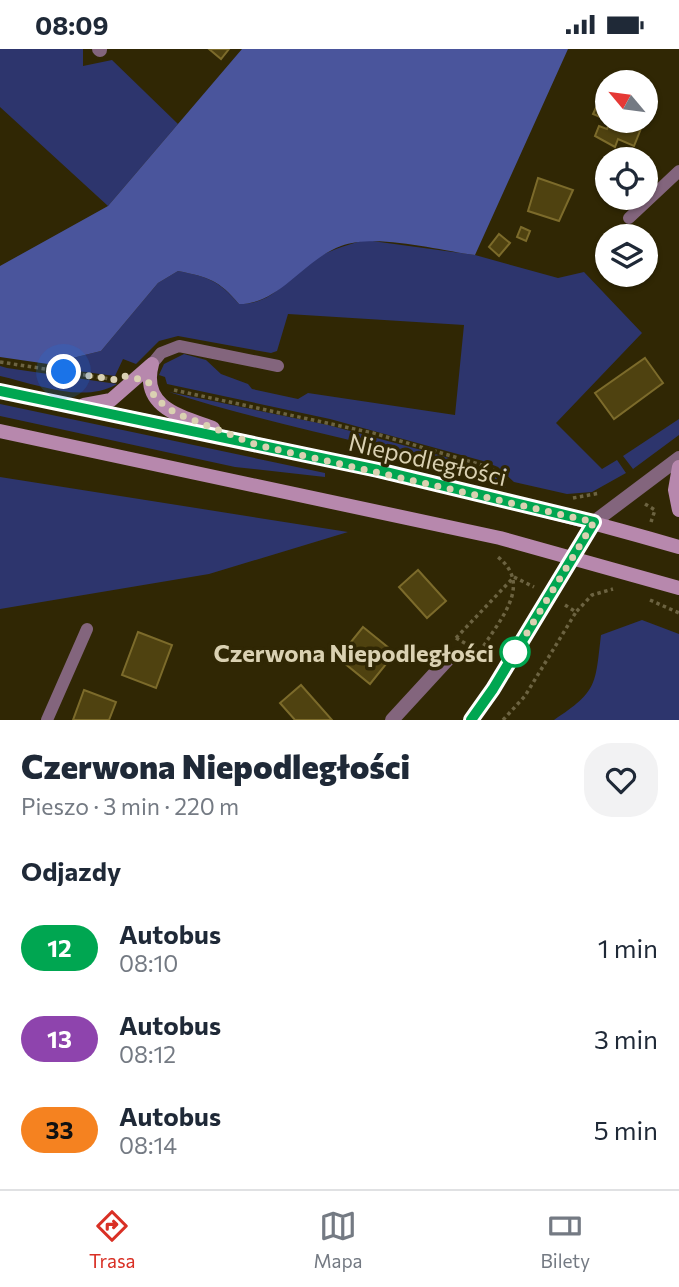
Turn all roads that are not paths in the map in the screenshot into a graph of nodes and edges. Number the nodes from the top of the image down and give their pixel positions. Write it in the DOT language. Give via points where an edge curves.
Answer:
graph roads {
  1 [pos="679,171"];
  2 [pos="629,218"];
  3 [pos="152,363"];
  4 [pos="278,366"];
  5 [pos="143,380"];
  6 [pos="0,391"];
  7 [pos="64,404"];
  8 [pos="0,431"];
  9 [pos="257,445"];
  10 [pos="679,458"];
  11 [pos="679,467"];
  12 [pos="679,510"];
  13 [pos="594,522"];
  14 [pos="679,547"];
  15 [pos="573,556"];
  16 [pos="679,589"];
  17 [pos="87,629"];
  18 [pos="449,653"];
  19 [pos="47,720"];
  20 [pos="391,720"];
  21 [pos="471,720"];
  1 -- 2 [label="lane"];
  3 -- 4 [label="lane" via="161,353 179,346"];
  3 -- 5 [label="main road"];
  5 -- 7 [label="main road" via="99,404"];
  5 -- 9 [label="main road" via="155,398 175,413"];
  6 -- 7 [label="main road, Niepodległości"];
  7 -- 9 [label="main road, Niepodległości"];
  8 -- 15 [label="main road" via="365,507"];
  9 -- 13 [label="main road, Niepodległości"];
  10 -- 13 [label="street"];
  11 -- 12 [label="main road" via="675,491"];
  13 -- 14 [label="main road, Niepodległości"];
  13 -- 15 [label="main road"];
  15 -- 16 [label="main road"];
  15 -- 21 [label="main road"];
  17 -- 19 [label="lane"];
  18 -- 20 [label="street"];
}
